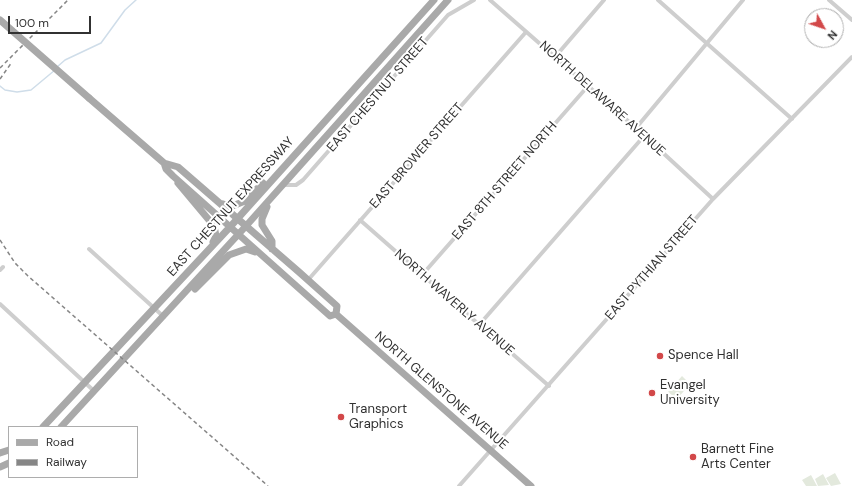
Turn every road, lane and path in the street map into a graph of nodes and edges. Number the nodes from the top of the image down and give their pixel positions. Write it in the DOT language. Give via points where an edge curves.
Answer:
graph roads {
  1 [pos="434,0"];
  2 [pos="448,0"];
  3 [pos="474,0"];
  4 [pos="490,0"];
  5 [pos="604,0"];
  6 [pos="658,0"];
  7 [pos="743,0"];
  8 [pos="829,0"];
  9 [pos="0,20"];
  10 [pos="852,20"];
  11 [pos="526,32"];
  12 [pos="706,44"];
  13 [pos="555,57"];
  14 [pos="852,57"];
  15 [pos="588,86"];
  16 [pos="792,119"];
  17 [pos="319,128"];
  18 [pos="636,128"];
  19 [pos="644,136"];
  20 [pos="164,163"];
  21 [pos="173,176"];
  22 [pos="283,185"];
  23 [pos="274,194"];
  24 [pos="713,199"];
  25 [pos="216,200"];
  26 [pos="237,219"];
  27 [pos="360,220"];
  28 [pos="246,226"];
  29 [pos="230,227"];
  30 [pos="238,235"];
  31 [pos="210,248"];
  32 [pos="89,249"];
  33 [pos="272,249"];
  34 [pos="259,254"];
  35 [pos="422,275"];
  36 [pos="308,280"];
  37 [pos="0,304"];
  38 [pos="154,308"];
  39 [pos="336,314"];
  40 [pos="164,317"];
  41 [pos="479,325"];
  42 [pos="85,383"];
  43 [pos="549,386"];
  44 [pos="94,391"];
  45 [pos="44,426"];
  46 [pos="61,426"];
  47 [pos="491,451"];
  48 [pos="459,486"];
  49 [pos="531,486"];
  1 -- 17 [label="main road, EAST CHESTNUT EXPRESSWAY"];
  2 -- 22 [label="main road, EAST CHESTNUT EXPRESSWAY"];
  3 -- 22 [label="street, EAST CHESTNUT STREET" via="448,15 302,180 296,185"];
  4 -- 11 [label="street, NORTH DELAWARE AVENUE"];
  5 -- 13 [label="street"];
  6 -- 12 [label="street"];
  7 -- 12 [label="street"];
  8 -- 10 [label="street"];
  9 -- 20 [label="main road, NORTH GLENSTONE AVENUE, bridge"];
  11 -- 13 [label="street, NORTH DELAWARE AVENUE"];
  11 -- 27 [label="street, EAST BROWER STREET"];
  12 -- 16 [label="street"];
  12 -- 18 [label="street"];
  13 -- 15 [label="street, NORTH DELAWARE AVENUE"];
  14 -- 16 [label="street, EAST PYTHIAN STREET"];
  15 -- 18 [label="street, NORTH DELAWARE AVENUE"];
  15 -- 35 [label="street, EAST 8TH STREET NORTH"];
  16 -- 24 [label="street, EAST PYTHIAN STREET"];
  17 -- 25 [label="main road" via="305,138 245,201 230,206"];
  17 -- 26 [label="main road, EAST CHESTNUT EXPRESSWAY"];
  18 -- 19 [label="street, NORTH DELAWARE AVENUE"];
  19 -- 24 [label="street, NORTH DELAWARE AVENUE"];
  19 -- 41 [label="street"];
  20 -- 21 [label="main road, NORTH GLENSTONE AVENUE"];
  20 -- 25 [label="main road, NORTH GLENSTONE AVENUE" via="178,167"];
  21 -- 29 [label="main road, NORTH GLENSTONE AVENUE"];
  21 -- 31 [label="main road" via="215,227 216,236"];
  22 -- 23 [label="main road, EAST CHESTNUT EXPRESSWAY"];
  23 -- 28 [label="main road, EAST CHESTNUT EXPRESSWAY"];
  23 -- 33 [label="main road" via="262,219 263,230 272,241"];
  24 -- 43 [label="street, EAST PYTHIAN STREET"];
  25 -- 26 [label="main road, NORTH GLENSTONE AVENUE"];
  26 -- 28 [label="main road, NORTH GLENSTONE AVENUE"];
  26 -- 29 [label="main road, EAST CHESTNUT EXPRESSWAY"];
  27 -- 35 [label="street, NORTH WAVERLY AVENUE"];
  27 -- 36 [label="street, EAST BROWER STREET"];
  28 -- 30 [label="main road, EAST CHESTNUT EXPRESSWAY"];
  28 -- 33 [label="main road, NORTH GLENSTONE AVENUE"];
  29 -- 30 [label="main road, NORTH GLENSTONE AVENUE"];
  29 -- 31 [label="main road, EAST CHESTNUT EXPRESSWAY"];
  30 -- 34 [label="main road, NORTH GLENSTONE AVENUE"];
  30 -- 40 [label="main road, EAST CHESTNUT EXPRESSWAY"];
  31 -- 38 [label="main road, EAST CHESTNUT EXPRESSWAY"];
  32 -- 38 [label="street"];
  33 -- 36 [label="main road, NORTH GLENSTONE AVENUE"];
  34 -- 39 [label="main road, NORTH GLENSTONE AVENUE" via="330,316"];
  34 -- 40 [label="main road" via="246,249 228,255"];
  35 -- 41 [label="street, NORTH WAVERLY AVENUE"];
  36 -- 39 [label="main road, NORTH GLENSTONE AVENUE" via="337,306"];
  37 -- 42 [label="street"];
  38 -- 40 [label="street"];
  38 -- 42 [label="main road, EAST CHESTNUT EXPRESSWAY"];
  39 -- 47 [label="main road, NORTH GLENSTONE AVENUE"];
  40 -- 44 [label="main road, EAST CHESTNUT EXPRESSWAY"];
  41 -- 43 [label="street, NORTH WAVERLY AVENUE"];
  42 -- 44 [label="street"];
  42 -- 45 [label="main road, EAST CHESTNUT EXPRESSWAY"];
  43 -- 47 [label="street, EAST PYTHIAN STREET"];
  44 -- 46 [label="main road, EAST CHESTNUT EXPRESSWAY"];
  47 -- 48 [label="street, EAST PYTHIAN STREET"];
  47 -- 49 [label="main road, NORTH GLENSTONE AVENUE"];
}
